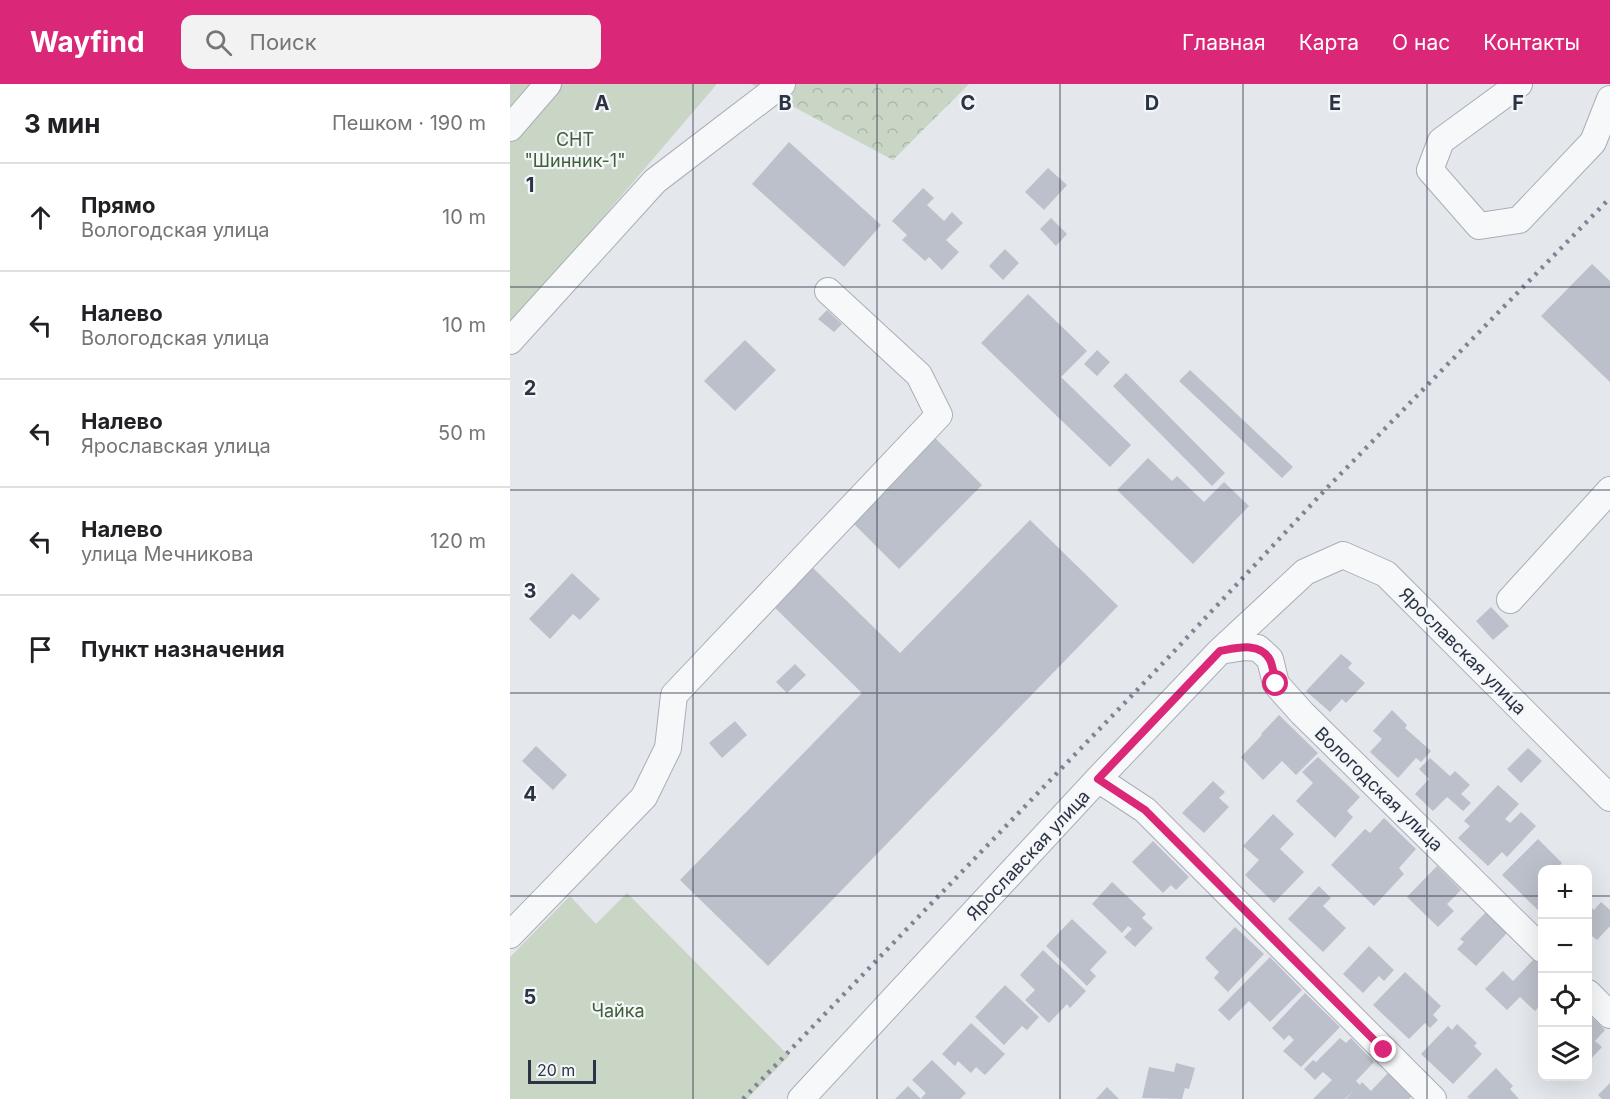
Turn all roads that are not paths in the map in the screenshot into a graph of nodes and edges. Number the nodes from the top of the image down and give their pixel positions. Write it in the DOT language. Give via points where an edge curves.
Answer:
graph roads {
  1 [pos="548,84"];
  2 [pos="782,84"];
  3 [pos="1519,84"];
  4 [pos="1610,99"];
  5 [pos="510,128"];
  6 [pos="828,291"];
  7 [pos="510,341"];
  8 [pos="1610,490"];
  9 [pos="1510,600"];
  10 [pos="1220,651"];
  11 [pos="1098,779"];
  12 [pos="1610,798"];
  13 [pos="510,935"];
  14 [pos="1538,945"];
  15 [pos="1592,998"];
  16 [pos="1610,1015"];
  17 [pos="812,1096"];
  18 [pos="1433,1099"];
  1 -- 5 [label="street"];
  2 -- 7 [label="street" via="655,181"];
  3 -- 4 [label="street" via="1441,141 1430,170 1479,226 1519,220 1593,142"];
  6 -- 13 [label="street" via="919,375 939,415 674,695 668,748 644,797"];
  8 -- 9 [label="street"];
  10 -- 11 [label="street, Ярославская улица"];
  10 -- 12 [label="street, Ярославская улица" via="1305,572 1343,555 1386,574"];
  10 -- 14 [label="street, Вологодская улица" via="1258,648 1270,658 1276,684 1302,714"];
  11 -- 17 [label="street, Ярославская улица"];
  11 -- 18 [label="street" via="1145,810"];
  15 -- 16 [label="street"];
}
